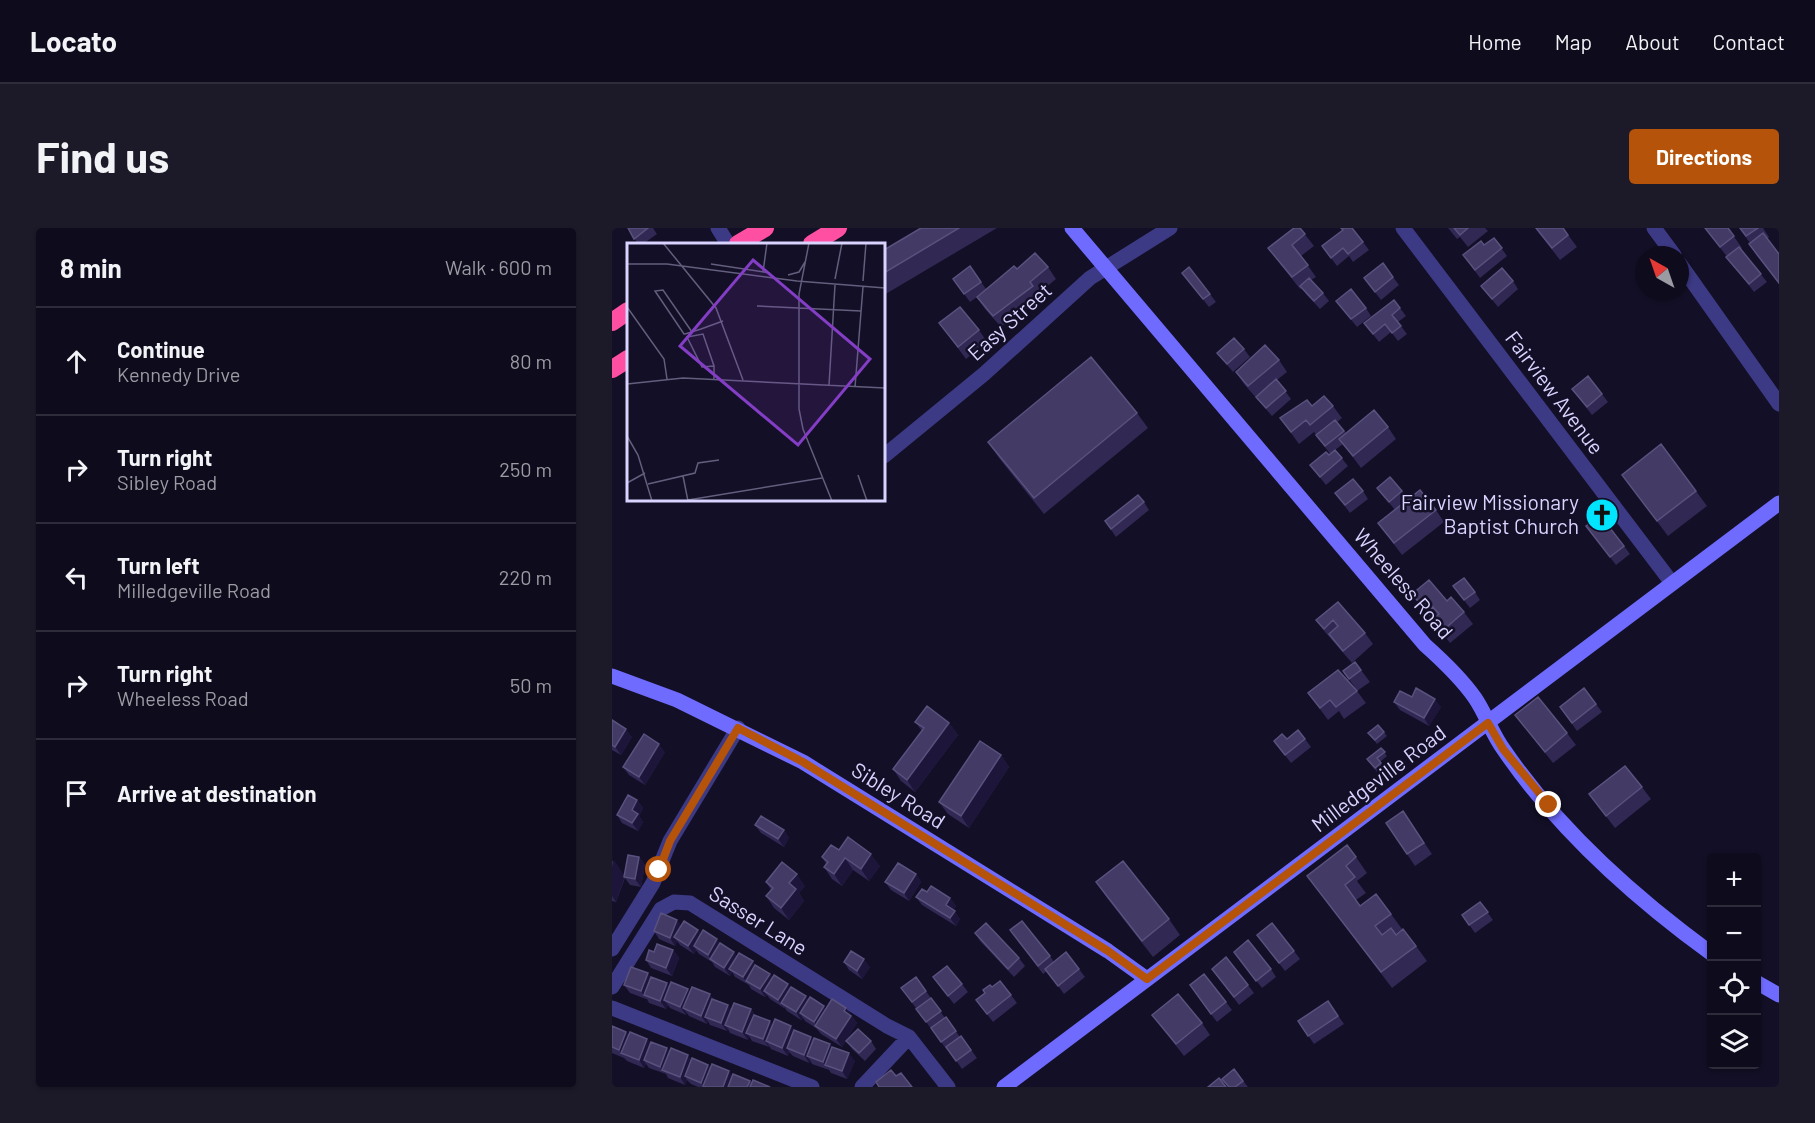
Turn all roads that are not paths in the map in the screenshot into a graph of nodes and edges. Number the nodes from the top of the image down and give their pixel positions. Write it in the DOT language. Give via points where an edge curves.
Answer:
graph roads {
  1 [pos="718,228"];
  2 [pos="765,228"];
  3 [pos="838,228"];
  4 [pos="1072,228"];
  5 [pos="1170,228"];
  6 [pos="1403,228"];
  7 [pos="1654,228"];
  8 [pos="727,243"];
  9 [pos="740,243"];
  10 [pos="814,243"];
  11 [pos="1667,246"];
  12 [pos="1107,269"];
  13 [pos="1689,277"];
  14 [pos="627,313"];
  15 [pos="612,322"];
  16 [pos="627,360"];
  17 [pos="612,369"];
  18 [pos="1779,404"];
  19 [pos="885,455"];
  20 [pos="1779,503"];
  21 [pos="1672,583"];
  22 [pos="612,676"];
  23 [pos="1488,723"];
  24 [pos="738,728"];
  25 [pos="613,944"];
  26 [pos="1707,950"];
  27 [pos="1147,979"];
  28 [pos="1761,985"];
  29 [pos="612,987"];
  30 [pos="1779,995"];
  31 [pos="612,1008"];
  32 [pos="909,1037"];
  33 [pos="812,1087"];
  34 [pos="862,1087"];
  35 [pos="948,1087"];
  36 [pos="1004,1087"];
  1 -- 8 [label="street"];
  2 -- 9 [label="highway"];
  3 -- 10 [label="highway"];
  4 -- 12 [label="street, Wheeless Road"];
  5 -- 12 [label="street, Easy Street"];
  6 -- 21 [label="street, Fairview Avenue"];
  7 -- 11 [label="street"];
  12 -- 19 [label="street, Easy Street" via="1090,278 984,374"];
  12 -- 23 [label="street, Wheeless Road" via="1425,645 1449,668 1475,699"];
  13 -- 18 [label="street"];
  14 -- 15 [label="highway"];
  16 -- 17 [label="highway"];
  20 -- 21 [label="street, Milledgeville Road"];
  21 -- 23 [label="street, Milledgeville Road"];
  22 -- 24 [label="street, Sibley Road"];
  23 -- 26 [label="street, Wheeless Road" via="1503,749 1576,835 1641,898"];
  23 -- 27 [label="street, Milledgeville Road"];
  24 -- 25 [label="street" via="670,841 654,883"];
  24 -- 27 [label="street, Sibley Road" via="840,784"];
  27 -- 36 [label="street, Milledgeville Road"];
  28 -- 30 [label="street"];
  29 -- 32 [label="street, Sasser Lane" via="662,909 674,902 690,903"];
  31 -- 33 [label="street"];
  32 -- 34 [label="street"];
  32 -- 35 [label="street, Sasser Lane"];
}
